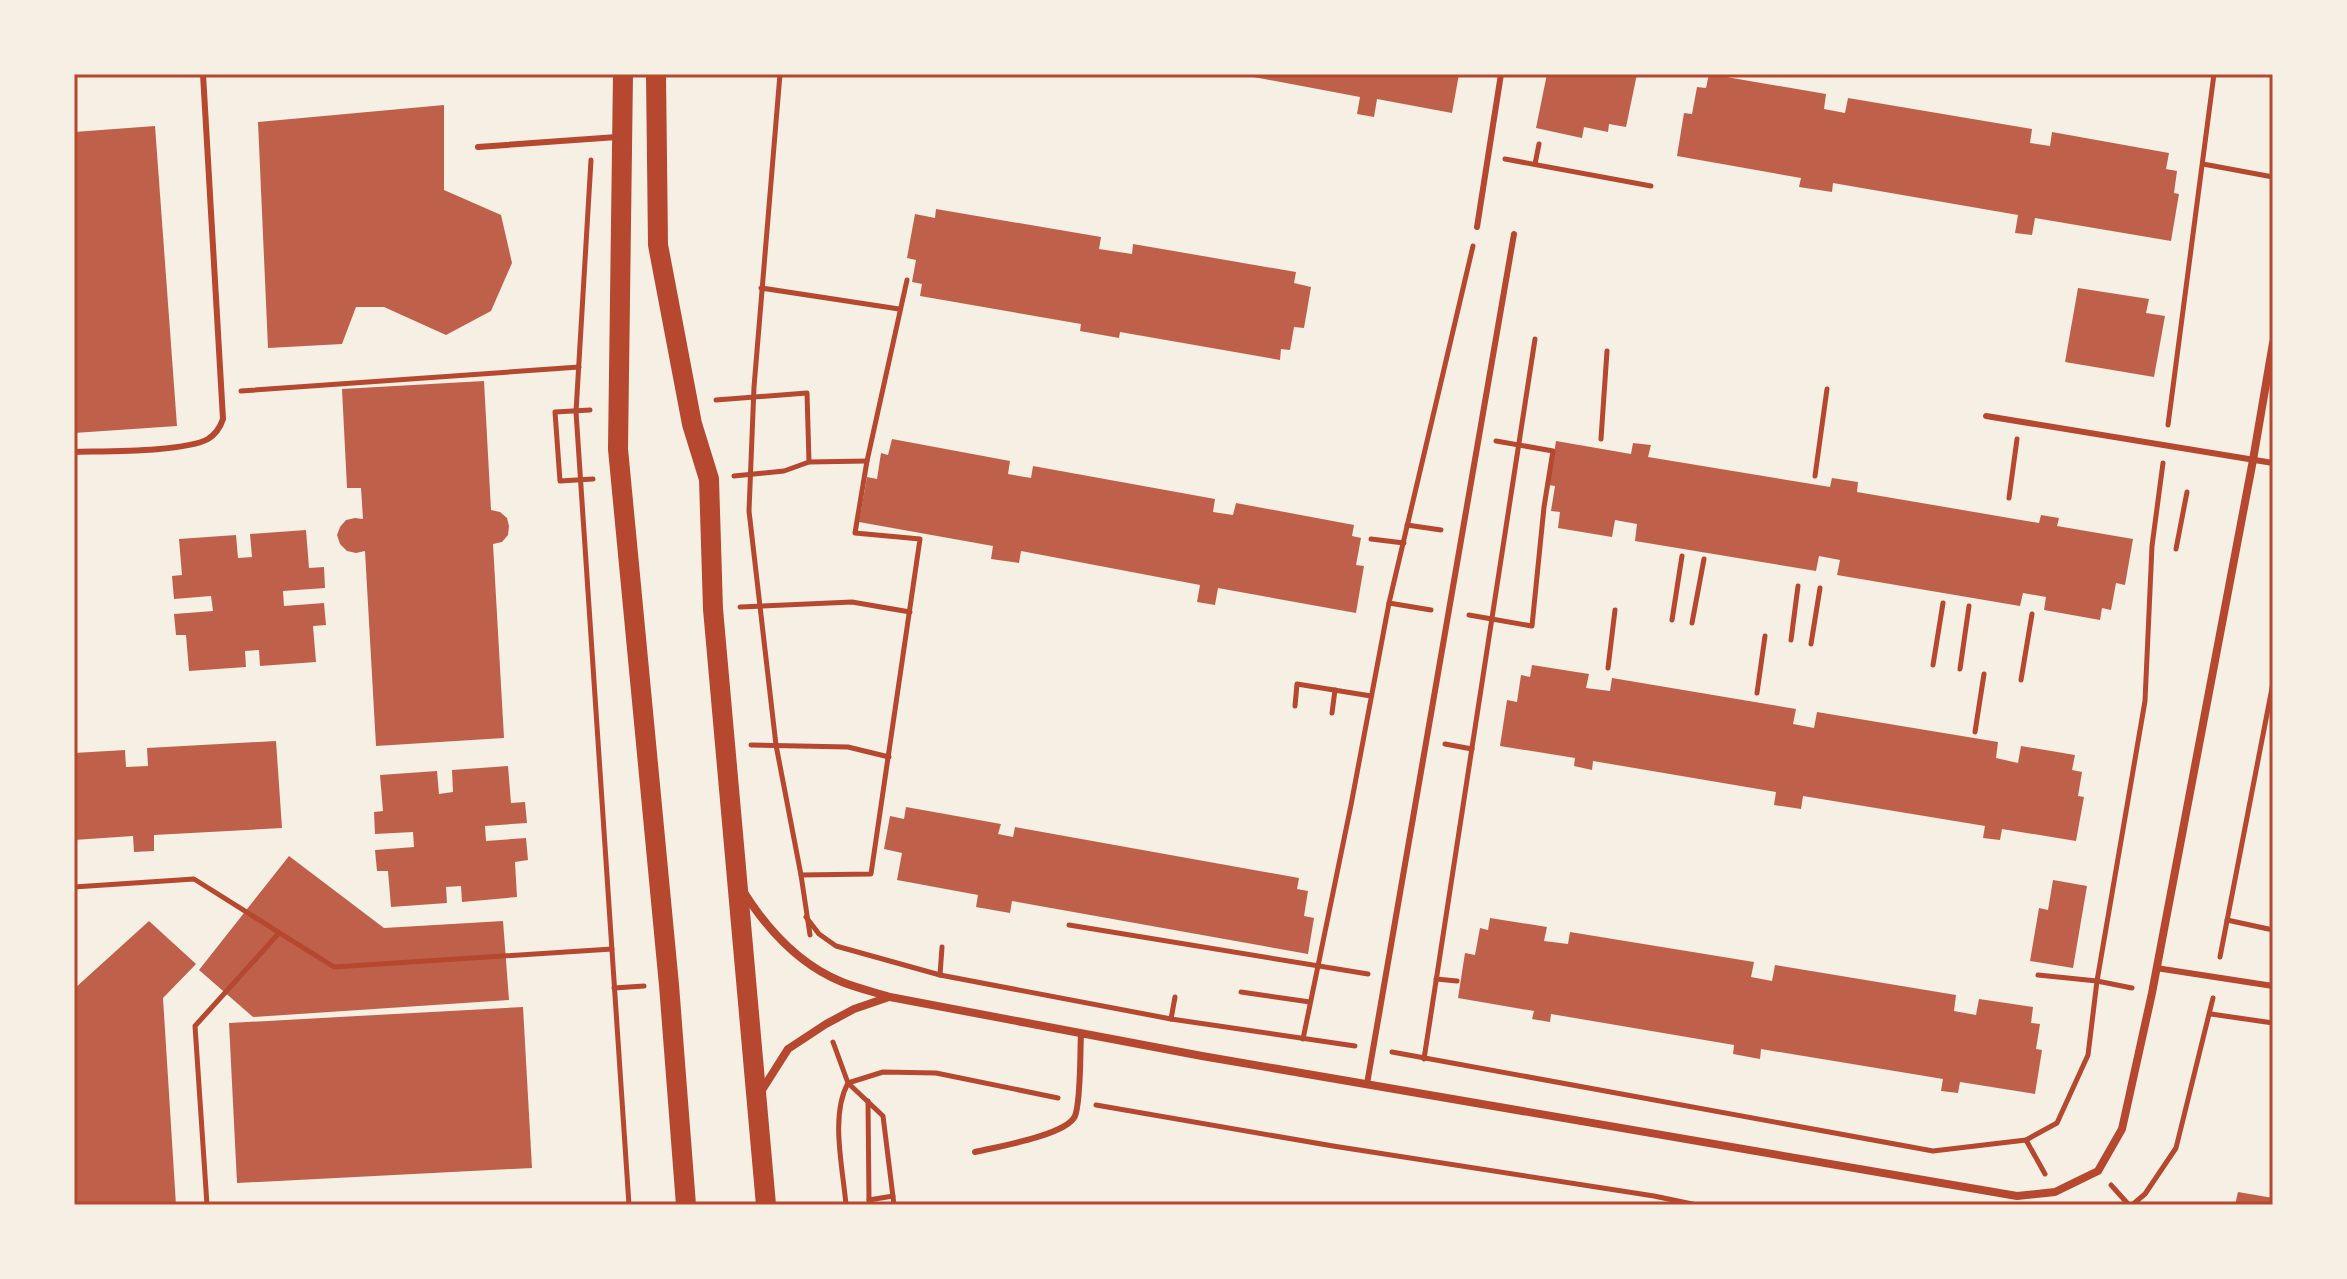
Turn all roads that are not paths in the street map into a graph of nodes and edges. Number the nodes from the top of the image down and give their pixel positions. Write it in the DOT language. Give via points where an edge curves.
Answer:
graph roads {
  1 [pos="203,74"];
  2 [pos="623,74"];
  3 [pos="656,74"];
  4 [pos="1501,74"];
  5 [pos="621,137"];
  6 [pos="478,147"];
  7 [pos="1477,227"];
  8 [pos="1514,234"];
  9 [pos="2273,343"];
  10 [pos="1986,416"];
  11 [pos="74,452"];
  12 [pos="2253,460"];
  13 [pos="2273,463"];
  14 [pos="738,883"];
  15 [pos="2156,968"];
  16 [pos="2273,986"];
  17 [pos="890,997"];
  18 [pos="1081,1033"];
  19 [pos="1367,1084"];
  20 [pos="757,1098"];
  21 [pos="975,1152"];
  22 [pos="686,1205"];
  23 [pos="766,1205"];
  1 -- 11 [label="lane" via="223,419 211,437 190,446"];
  2 -- 5 [label="main road"];
  3 -- 14 [label="main road" via="658,245 692,424 709,479 713,609"];
  4 -- 7 [label="lane"];
  5 -- 6 [label="lane"];
  5 -- 22 [label="main road" via="618,449"];
  8 -- 19 [label="lane"];
  9 -- 12 [label="street"];
  10 -- 12 [label="lane"];
  12 -- 13 [label="lane"];
  12 -- 15 [label="street"];
  14 -- 17 [label="street" via="781,942 840,981"];
  14 -- 20 [label="main road"];
  15 -- 16 [label="lane"];
  15 -- 19 [label="street" via="2122,1129 2098,1171 2055,1192 2017,1196"];
  17 -- 18 [label="street"];
  17 -- 20 [label="street" via="854,1009 788,1049"];
  18 -- 19 [label="street"];
  18 -- 21 [label="lane" via="1075,1117 1068,1125"];
  20 -- 23 [label="main road"];
}
